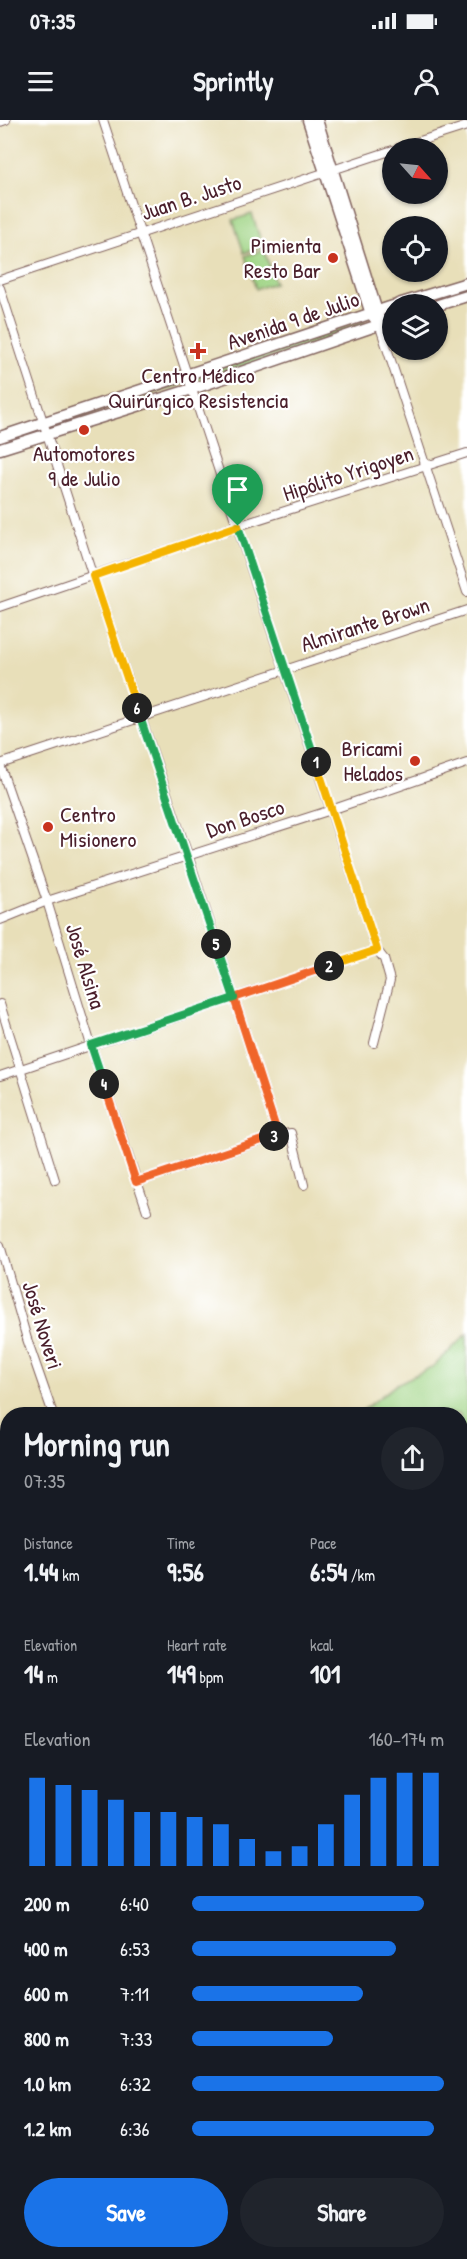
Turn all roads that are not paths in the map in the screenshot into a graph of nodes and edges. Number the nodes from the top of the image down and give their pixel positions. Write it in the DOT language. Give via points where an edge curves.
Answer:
graph roads {
  1 [pos="6,120"];
  2 [pos="103,120"];
  3 [pos="308,120"];
  4 [pos="317,120"];
  5 [pos="0,122"];
  6 [pos="467,126"];
  7 [pos="429,138"];
  8 [pos="382,154"];
  9 [pos="330,171"];
  10 [pos="140,232"];
  11 [pos="0,280"];
  12 [pos="467,283"];
  13 [pos="0,288"];
  14 [pos="431,294"];
  15 [pos="467,296"];
  16 [pos="448,302"];
  17 [pos="382,309"];
  18 [pos="374,312"];
  19 [pos="380,324"];
  20 [pos="187,376"];
  21 [pos="192,388"];
  22 [pos="46,428"];
  23 [pos="0,437"];
  24 [pos="0,450"];
  25 [pos="467,453"];
  26 [pos="426,467"];
  27 [pos="238,526"];
  28 [pos="93,576"];
  29 [pos="467,592"];
  30 [pos="0,607"];
  31 [pos="467,610"];
  32 [pos="285,670"];
  33 [pos="140,717"];
  34 [pos="467,763"];
  35 [pos="0,764"];
  36 [pos="331,810"];
  37 [pos="188,855"];
  38 [pos="47,901"];
  39 [pos="0,920"];
  40 [pos="377,950"];
  41 [pos="234,998"];
  42 [pos="0,1004"];
  43 [pos="374,1043"];
  44 [pos="91,1045"];
  45 [pos="21,1068"];
  46 [pos="0,1076"];
  47 [pos="278,1135"];
  48 [pos="55,1180"];
  49 [pos="136,1182"];
  50 [pos="304,1185"];
  51 [pos="147,1211"];
  52 [pos="0,1245"];
  53 [pos="51,1407"];
  1 -- 5 [label="street"];
  2 -- 10 [label="street"];
  3 -- 9 [label="main road"];
  4 -- 9 [label="main road"];
  6 -- 7 [label="street"];
  8 -- 9 [label="street, Juan B. Justo"];
  9 -- 10 [label="street, Juan B. Justo"];
  9 -- 18 [label="main road"];
  10 -- 11 [label="street, Juan B. Justo"];
  10 -- 20 [label="street"];
  12 -- 14 [label="main road"];
  13 -- 22 [label="street"];
  15 -- 16 [label="main road"];
  17 -- 18 [label="main road, Avenida 9 de Julio"];
  18 -- 19 [label="main road"];
  18 -- 20 [label="main road, Avenida 9 de Julio"];
  19 -- 21 [label="main road, Avenida 9 de Julio"];
  19 -- 26 [label="street"];
  20 -- 21 [label="street"];
  20 -- 22 [label="main road, Avenida 9 de Julio"];
  21 -- 22 [label="main road, Avenida 9 de Julio"];
  21 -- 27 [label="street"];
  22 -- 23 [label="main road, Avenida 9 de Julio"];
  22 -- 24 [label="main road, Avenida 9 de Julio"];
  22 -- 28 [label="street"];
  25 -- 26 [label="street, Hipólito Yrigoyen"];
  26 -- 27 [label="street, Hipólito Yrigoyen"];
  26 -- 29 [label="street"];
  27 -- 28 [label="street, Hipólito Yrigoyen"];
  27 -- 32 [label="street"];
  28 -- 30 [label="street, Hipólito Yrigoyen"];
  28 -- 33 [label="street"];
  31 -- 32 [label="street, Almirante Brown"];
  32 -- 33 [label="street, Almirante Brown"];
  32 -- 36 [label="street"];
  33 -- 35 [label="street, Almirante Brown"];
  33 -- 37 [label="street"];
  34 -- 36 [label="street, Don Bosco"];
  35 -- 38 [label="street, José Alsina"];
  36 -- 37 [label="street, Don Bosco"];
  36 -- 40 [label="street"];
  37 -- 38 [label="street, Don Bosco"];
  37 -- 41 [label="street"];
  38 -- 39 [label="street, Don Bosco"];
  38 -- 44 [label="street, José Alsina"];
  40 -- 41 [label="street"];
  40 -- 43 [label="street" via="390,980"];
  41 -- 44 [label="street"];
  41 -- 47 [label="street"];
  42 -- 45 [label="street"];
  44 -- 45 [label="street"];
  44 -- 49 [label="street, José Alsina"];
  45 -- 46 [label="street"];
  45 -- 48 [label="street"];
  47 -- 49 [label="street"];
  47 -- 50 [label="street" via="291,1133"];
  49 -- 51 [label="street, José Alsina"];
  52 -- 53 [label="street, José Noveri"];
}
